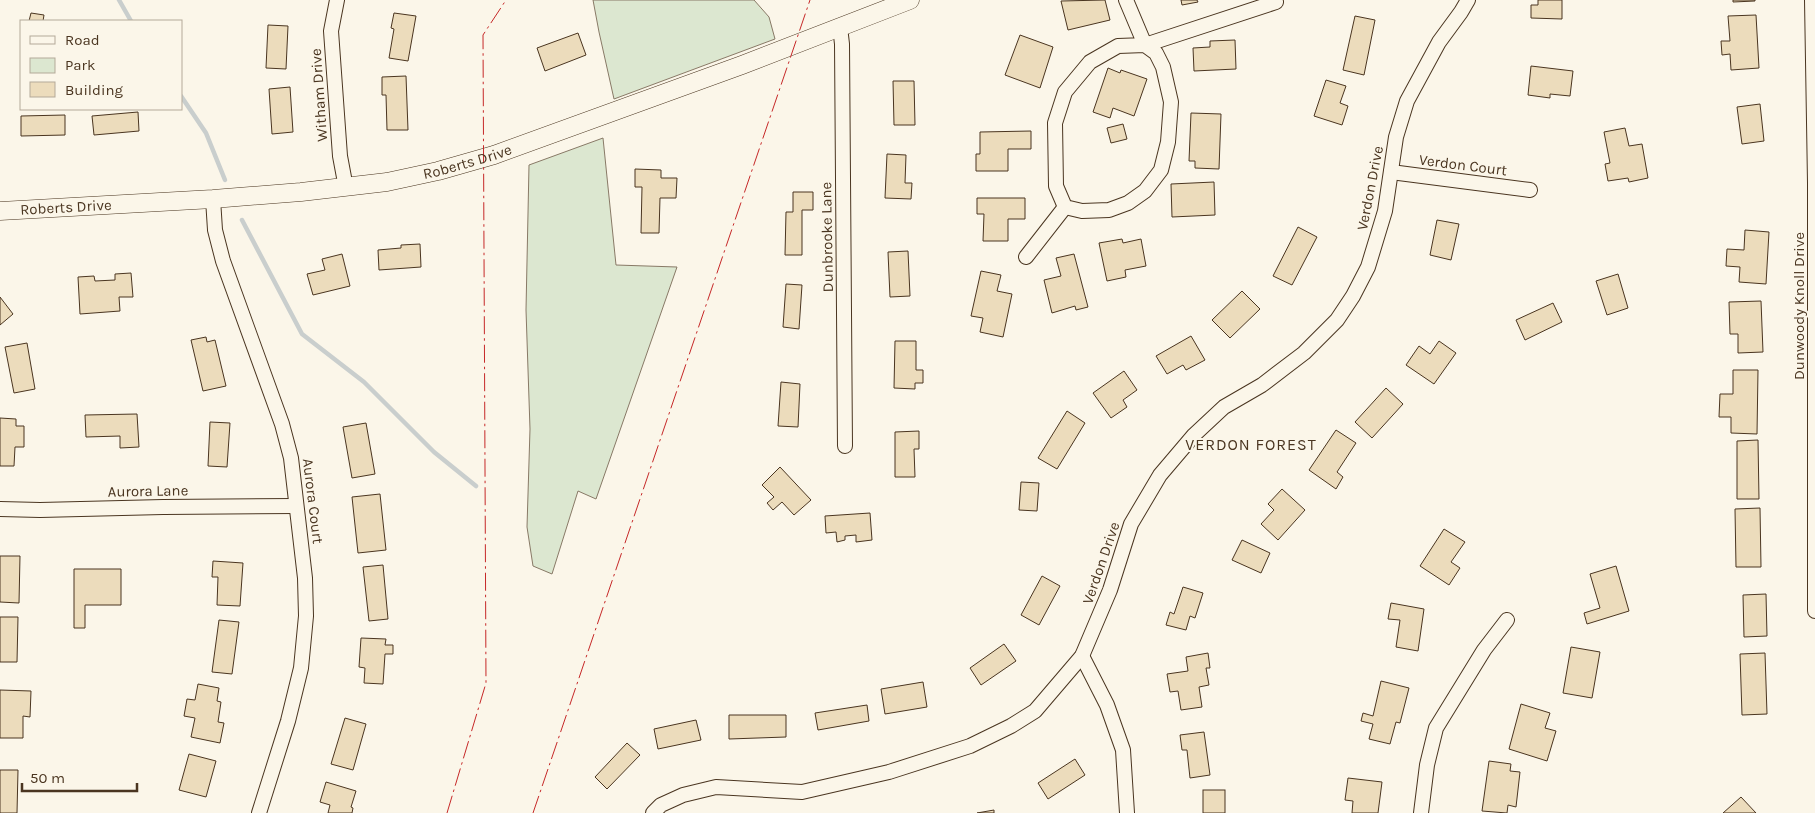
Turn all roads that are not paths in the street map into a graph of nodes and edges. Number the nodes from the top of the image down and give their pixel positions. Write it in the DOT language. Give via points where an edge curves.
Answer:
graph roads {
  1 [pos="338,0"];
  2 [pos="910,0"];
  3 [pos="1126,0"];
  4 [pos="1468,0"];
  5 [pos="1812,0"];
  6 [pos="1276,2"];
  7 [pos="840,27"];
  8 [pos="1145,45"];
  9 [pos="1391,172"];
  10 [pos="346,188"];
  11 [pos="1530,190"];
  12 [pos="213,199"];
  13 [pos="1065,206"];
  14 [pos="0,211"];
  15 [pos="1026,257"];
  16 [pos="845,446"];
  17 [pos="296,506"];
  18 [pos="0,509"];
  19 [pos="1815,611"];
  20 [pos="1507,620"];
  21 [pos="1082,656"];
  22 [pos="259,813"];
  23 [pos="653,813"];
  24 [pos="1127,813"];
  25 [pos="1422,813"];
  1 -- 10 [label="street, Witham Drive" via="331,31 340,156"];
  2 -- 7 [label="street, Roberts Drive"];
  3 -- 8 [label="street"];
  4 -- 9 [label="street, Verdon Drive" via="1439,42 1407,101 1396,137"];
  5 -- 19 [label="street, Dunwoody Knoll Drive"];
  6 -- 8 [label="street"];
  7 -- 10 [label="street, Roberts Drive" via="494,155 408,178"];
  7 -- 16 [label="street, Dunbrooke Lane"];
  8 -- 13 [label="street" via="1118,46 1090,62 1064,92 1055,123 1055,162 1056,186"];
  8 -- 13 [label="street" via="1156,53 1163,67 1170,102 1168,142 1161,170 1145,191 1128,203 1109,210 1082,211"];
  9 -- 11 [label="street, Verdon Court"];
  9 -- 21 [label="street, Verdon Drive" via="1385,211 1368,267 1353,296 1337,320 1304,353 1262,385 1224,408 1194,435 1160,475 1131,524 1110,590"];
  10 -- 12 [label="street, Roberts Drive"];
  12 -- 14 [label="street, Roberts Drive"];
  12 -- 17 [label="street, Aurora Court" via="215,230 223,261 289,449"];
  13 -- 15 [label="street"];
  17 -- 18 [label="street, Aurora Lane"];
  17 -- 22 [label="street, Aurora Court" via="305,578 306,616 301,668"];
  20 -- 25 [label="street" via="1484,650 1436,728 1427,765"];
  21 -- 23 [label="street, Verdon Drive" via="1035,711 970,746 889,772 802,792 716,787 684,795"];
  21 -- 24 [label="street" via="1107,705 1123,750"];
}
